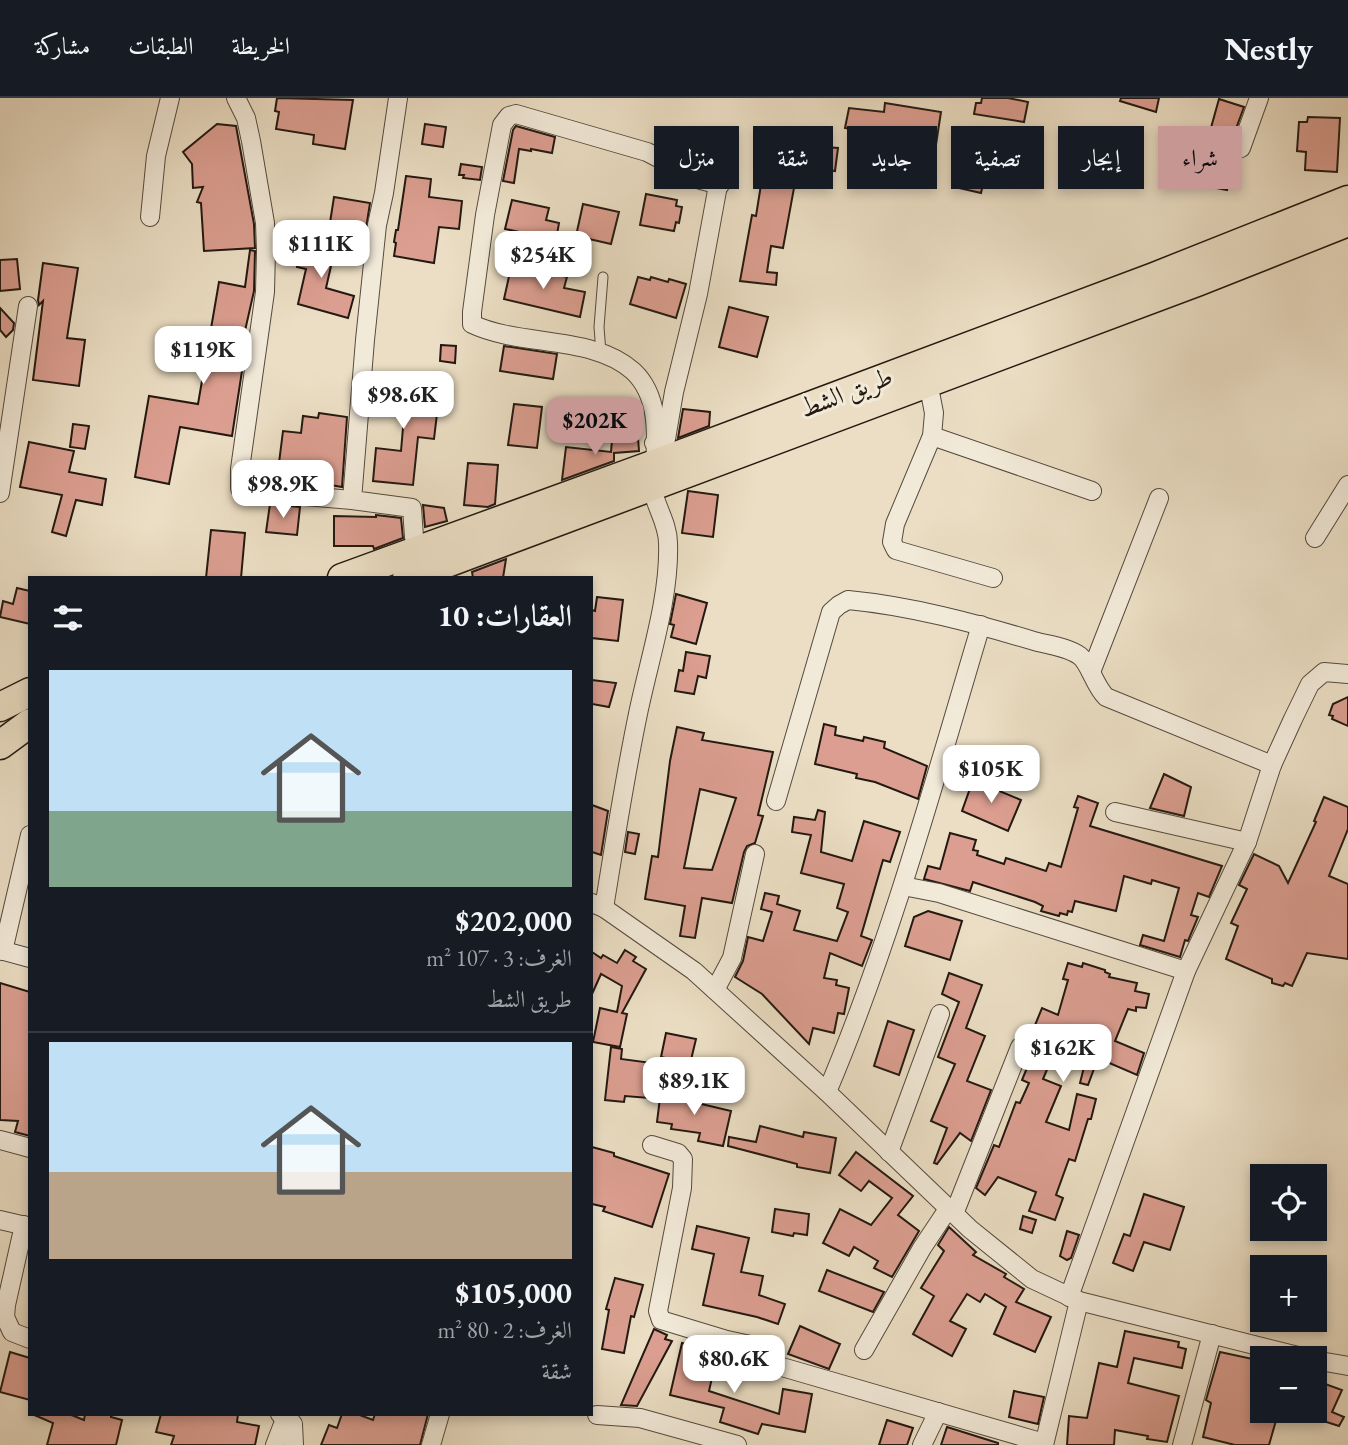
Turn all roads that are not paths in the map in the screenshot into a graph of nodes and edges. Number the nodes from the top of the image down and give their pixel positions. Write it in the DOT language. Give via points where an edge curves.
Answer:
graph roads {
  1 [pos="170,98"];
  2 [pos="236,98"];
  3 [pos="398,98"];
  4 [pos="1259,98"];
  5 [pos="1242,145"];
  6 [pos="654,156"];
  7 [pos="719,189"];
  8 [pos="1348,200"];
  9 [pos="150,217"];
  10 [pos="1348,222"];
  11 [pos="603,277"];
  12 [pos="29,306"];
  13 [pos="601,354"];
  14 [pos="928,382"];
  15 [pos="932,436"];
  16 [pos="654,465"];
  17 [pos="1348,485"];
  18 [pos="1092,491"];
  19 [pos="0,493"];
  20 [pos="1160,498"];
  21 [pos="352,500"];
  22 [pos="1315,538"];
  23 [pos="418,549"];
  24 [pos="347,576"];
  25 [pos="411,576"];
  26 [pos="993,578"];
  27 [pos="981,625"];
  28 [pos="1091,672"];
  29 [pos="1348,674"];
  30 [pos="28,693"];
  31 [pos="0,707"];
  32 [pos="28,725"];
  33 [pos="0,746"];
  34 [pos="1272,765"];
  35 [pos="776,801"];
  36 [pos="1115,812"];
  37 [pos="1247,842"];
  38 [pos="28,843"];
  39 [pos="755,854"];
  40 [pos="903,886"];
  41 [pos="598,905"];
  42 [pos="1,951"];
  43 [pos="28,958"];
  44 [pos="1186,971"];
  45 [pos="715,990"];
  46 [pos="940,1014"];
  47 [pos="1020,1047"];
  48 [pos="827,1092"];
  49 [pos="0,1140"];
  50 [pos="652,1145"];
  51 [pos="28,1147"];
  52 [pos="889,1152"];
  53 [pos="951,1212"];
  54 [pos="0,1220"];
  55 [pos="27,1226"];
  56 [pos="1074,1299"];
  57 [pos="1212,1334"];
  58 [pos="28,1338"];
  59 [pos="1259,1346"];
  60 [pos="864,1350"];
  61 [pos="1327,1362"];
  62 [pos="1348,1366"];
  63 [pos="938,1412"];
  64 [pos="597,1415"];
  65 [pos="284,1416"];
  66 [pos="285,1416"];
  67 [pos="439,1416"];
  68 [pos="1044,1444"];
  69 [pos="275,1445"];
  70 [pos="294,1445"];
  71 [pos="431,1445"];
  72 [pos="737,1445"];
  73 [pos="922,1445"];
  74 [pos="1182,1445"];
  1 -- 9 [label="street" via="156,156"];
  2 -- 21 [label="street" via="251,141 266,251 240,488"];
  3 -- 21 [label="street" via="376,236"];
  4 -- 5 [label="street"];
  6 -- 13 [label="street" via="516,114 502,125 472,324"];
  7 -- 16 [label="street" via="666,439"];
  8 -- 16 [label="highway, طريق الشط"];
  10 -- 14 [label="highway, طريق الشط"];
  11 -- 13 [label="lane"];
  12 -- 19 [label="street"];
  13 -- 16 [label="street" via="635,373 649,393 656,425"];
  14 -- 15 [label="street" via="934,413"];
  14 -- 16 [label="highway, طريق الشط"];
  15 -- 18 [label="street"];
  15 -- 26 [label="street" via="895,524 892,542 897,550"];
  16 -- 23 [label="highway, طريق الشط"];
  16 -- 25 [label="highway, طريق الشط"];
  16 -- 41 [label="street" via="668,541 666,572"];
  17 -- 22 [label="street"];
  20 -- 28 [label="street"];
  21 -- 23 [label="street" via="412,508"];
  23 -- 24 [label="highway, طريق الشط"];
  27 -- 28 [label="street" via="1080,656"];
  27 -- 35 [label="street" via="864,602 848,600 839,605 831,612"];
  27 -- 40 [label="street"];
  28 -- 34 [label="street" via="1106,697"];
  29 -- 34 [label="street" via="1324,673 1310,684"];
  30 -- 31 [label="highway"];
  32 -- 33 [label="highway"];
  34 -- 37 [label="street"];
  36 -- 37 [label="street"];
  37 -- 44 [label="street"];
  38 -- 42 [label="street"];
  39 -- 45 [label="street" via="732,958"];
  40 -- 44 [label="street" via="939,893"];
  40 -- 48 [label="street"];
  41 -- 45 [label="street"];
  42 -- 43 [label="street"];
  44 -- 56 [label="street"];
  45 -- 48 [label="street"];
  46 -- 52 [label="street"];
  47 -- 53 [label="street"];
  48 -- 52 [label="street"];
  49 -- 51 [label="street"];
  50 -- 63 [label="street" via="683,1159 682,1188 658,1311 661,1320 755,1346 768,1362 782,1367"];
  52 -- 53 [label="street"];
  53 -- 56 [label="street" via="1032,1279"];
  53 -- 60 [label="street" via="915,1259"];
  54 -- 55 [label="street"];
  55 -- 58 [label="street" via="5,1317 12,1332"];
  56 -- 57 [label="street"];
  56 -- 68 [label="street"];
  57 -- 59 [label="street"];
  57 -- 74 [label="street"];
  61 -- 62 [label="street"];
  63 -- 68 [label="street"];
  63 -- 73 [label="street"];
  64 -- 72 [label="street" via="640,1418"];
  65 -- 69 [label="street"];
  66 -- 70 [label="street" via="293,1424"];
  67 -- 71 [label="street"];
}
